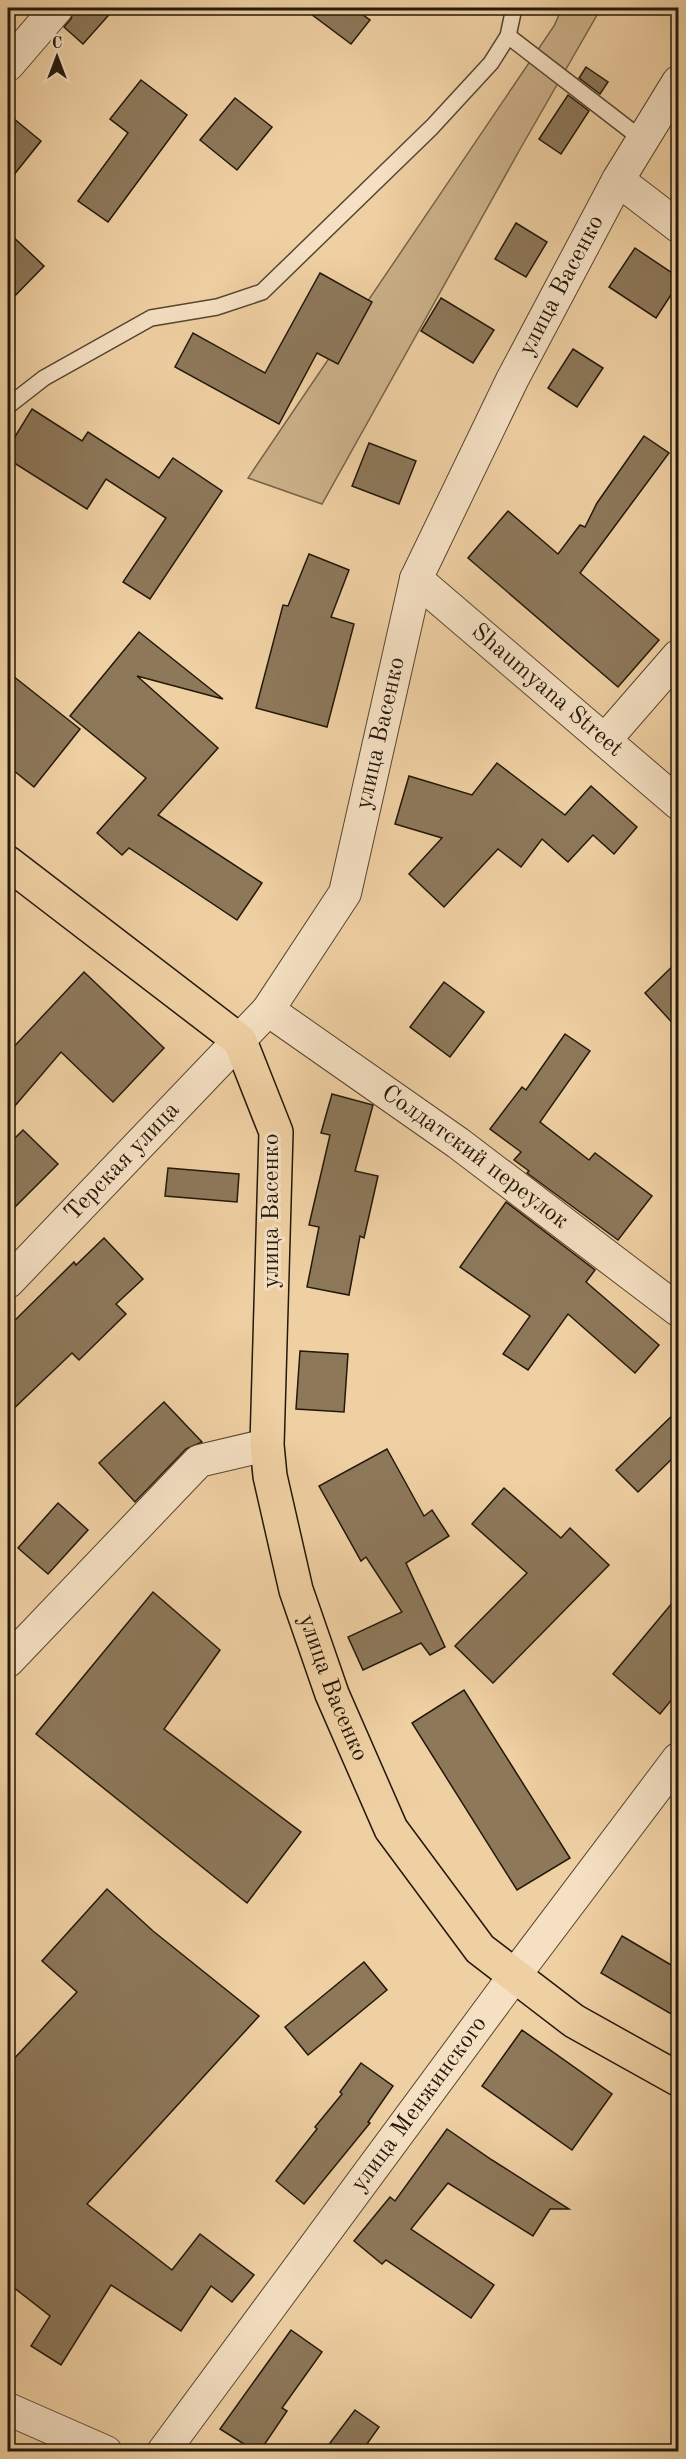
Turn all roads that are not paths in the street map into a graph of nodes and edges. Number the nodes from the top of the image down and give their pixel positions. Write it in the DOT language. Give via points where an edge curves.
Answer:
graph roads {
  1 [pos="57,8"];
  2 [pos="514,8"];
  3 [pos="508,36"];
  4 [pos="8,65"];
  5 [pos="678,82"];
  6 [pos="643,140"];
  7 [pos="618,180"];
  8 [pos="678,226"];
  9 [pos="8,406"];
  10 [pos="416,579"];
  11 [pos="678,656"];
  12 [pos="605,740"];
  13 [pos="678,803"];
  14 [pos="8,863"];
  15 [pos="268,1010"];
  16 [pos="240,1041"];
  17 [pos="8,1282"];
  18 [pos="678,1310"];
  19 [pos="267,1445"];
  20 [pos="8,1661"];
  21 [pos="678,1759"];
  22 [pos="515,1975"];
  23 [pos="678,2079"];
  24 [pos="8,2409"];
  25 [pos="106,2451"];
  26 [pos="163,2451"];
  1 -- 4 [label="street"];
  2 -- 3 [label="lane"];
  3 -- 6 [label="lane"];
  3 -- 9 [label="lane" via="492,63 432,127 262,292 217,307 151,318 44,378"];
  5 -- 6 [label="street, улица Васенко"];
  6 -- 7 [label="street, улица Васенко"];
  7 -- 8 [label="street"];
  7 -- 10 [label="street, улица Васенко" via="512,380"];
  10 -- 12 [label="street, Shaumyana Street"];
  10 -- 15 [label="street, улица Васенко" via="345,893"];
  11 -- 12 [label="street"];
  12 -- 13 [label="street, Shaumyana Street"];
  14 -- 16 [label="main road"];
  15 -- 16 [label="street, улица Васенко"];
  15 -- 18 [label="street, Солдатский переулок" via="458,1143"];
  16 -- 17 [label="street, Терская улица"];
  16 -- 19 [label="main road, улица Васенко" via="276,1132"];
  19 -- 20 [label="street" via="199,1461"];
  19 -- 22 [label="main road, улица Васенко" via="270,1476 296,1590 332,1694 390,1829 480,1949"];
  21 -- 22 [label="street, улица Менжинского"];
  22 -- 23 [label="main road, улица Васенко" via="574,2021"];
  22 -- 26 [label="street, улица Менжинского"];
  24 -- 25 [label="street"];
}
